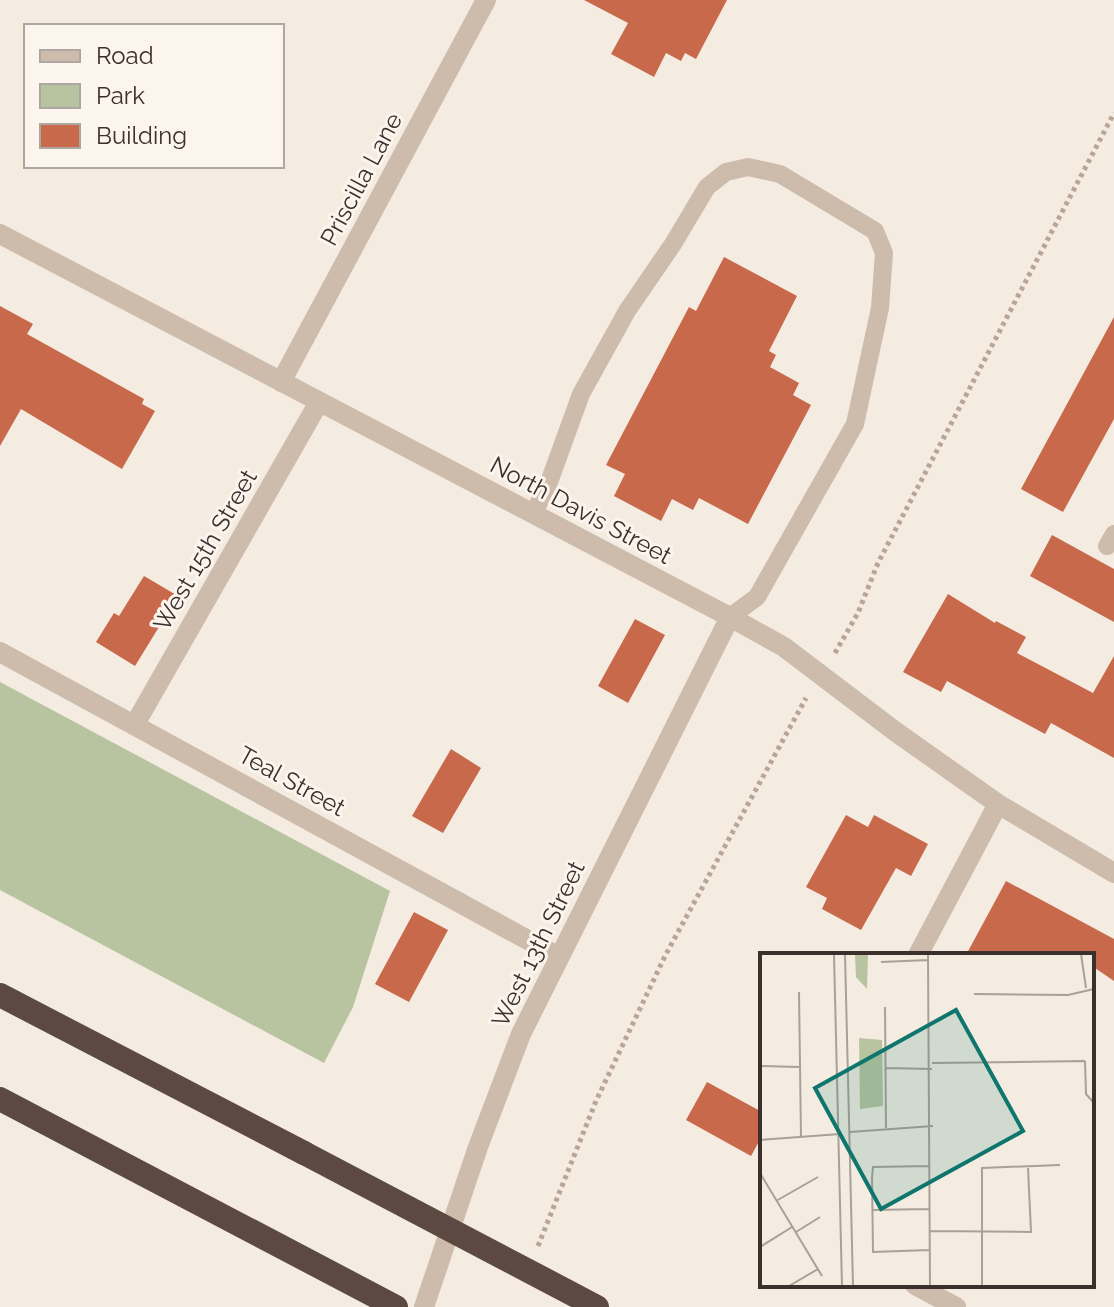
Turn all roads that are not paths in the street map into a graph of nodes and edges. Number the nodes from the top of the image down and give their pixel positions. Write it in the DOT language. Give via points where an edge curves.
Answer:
graph roads {
  1 [pos="486,0"];
  2 [pos="0,234"];
  3 [pos="281,382"];
  4 [pos="319,402"];
  5 [pos="533,514"];
  6 [pos="730,617"];
  7 [pos="0,652"];
  8 [pos="135,724"];
  9 [pos="998,804"];
  10 [pos="1114,873"];
  11 [pos="919,953"];
  12 [pos="559,957"];
  13 [pos="0,995"];
  14 [pos="0,1099"];
  15 [pos="919,1287"];
  16 [pos="396,1307"];
  17 [pos="424,1307"];
  18 [pos="597,1307"];
  19 [pos="956,1307"];
  1 -- 3 [label="street, Priscilla Lane"];
  2 -- 3 [label="street, North Davis Street"];
  3 -- 4 [label="street, North Davis Street"];
  4 -- 5 [label="street, North Davis Street"];
  4 -- 8 [label="street, West 15th Street"];
  5 -- 6 [label="street, North Davis Street"];
  5 -- 6 [label="lane" via="581,394 707,187 726,172 748,167 780,174 875,231 884,253 880,308 855,424 757,597"];
  6 -- 9 [label="street, North Davis Street" via="784,647"];
  6 -- 12 [label="street, West 13th Street"];
  7 -- 8 [label="street, Teal Street"];
  8 -- 12 [label="street, Teal Street"];
  9 -- 10 [label="street, North Davis Street"];
  9 -- 11 [label="street"];
  12 -- 17 [label="street, West 13th Street" via="496,1097"];
  13 -- 18 [label="highway, bridge"];
  14 -- 16 [label="highway"];
  15 -- 19 [label="street"];
}
